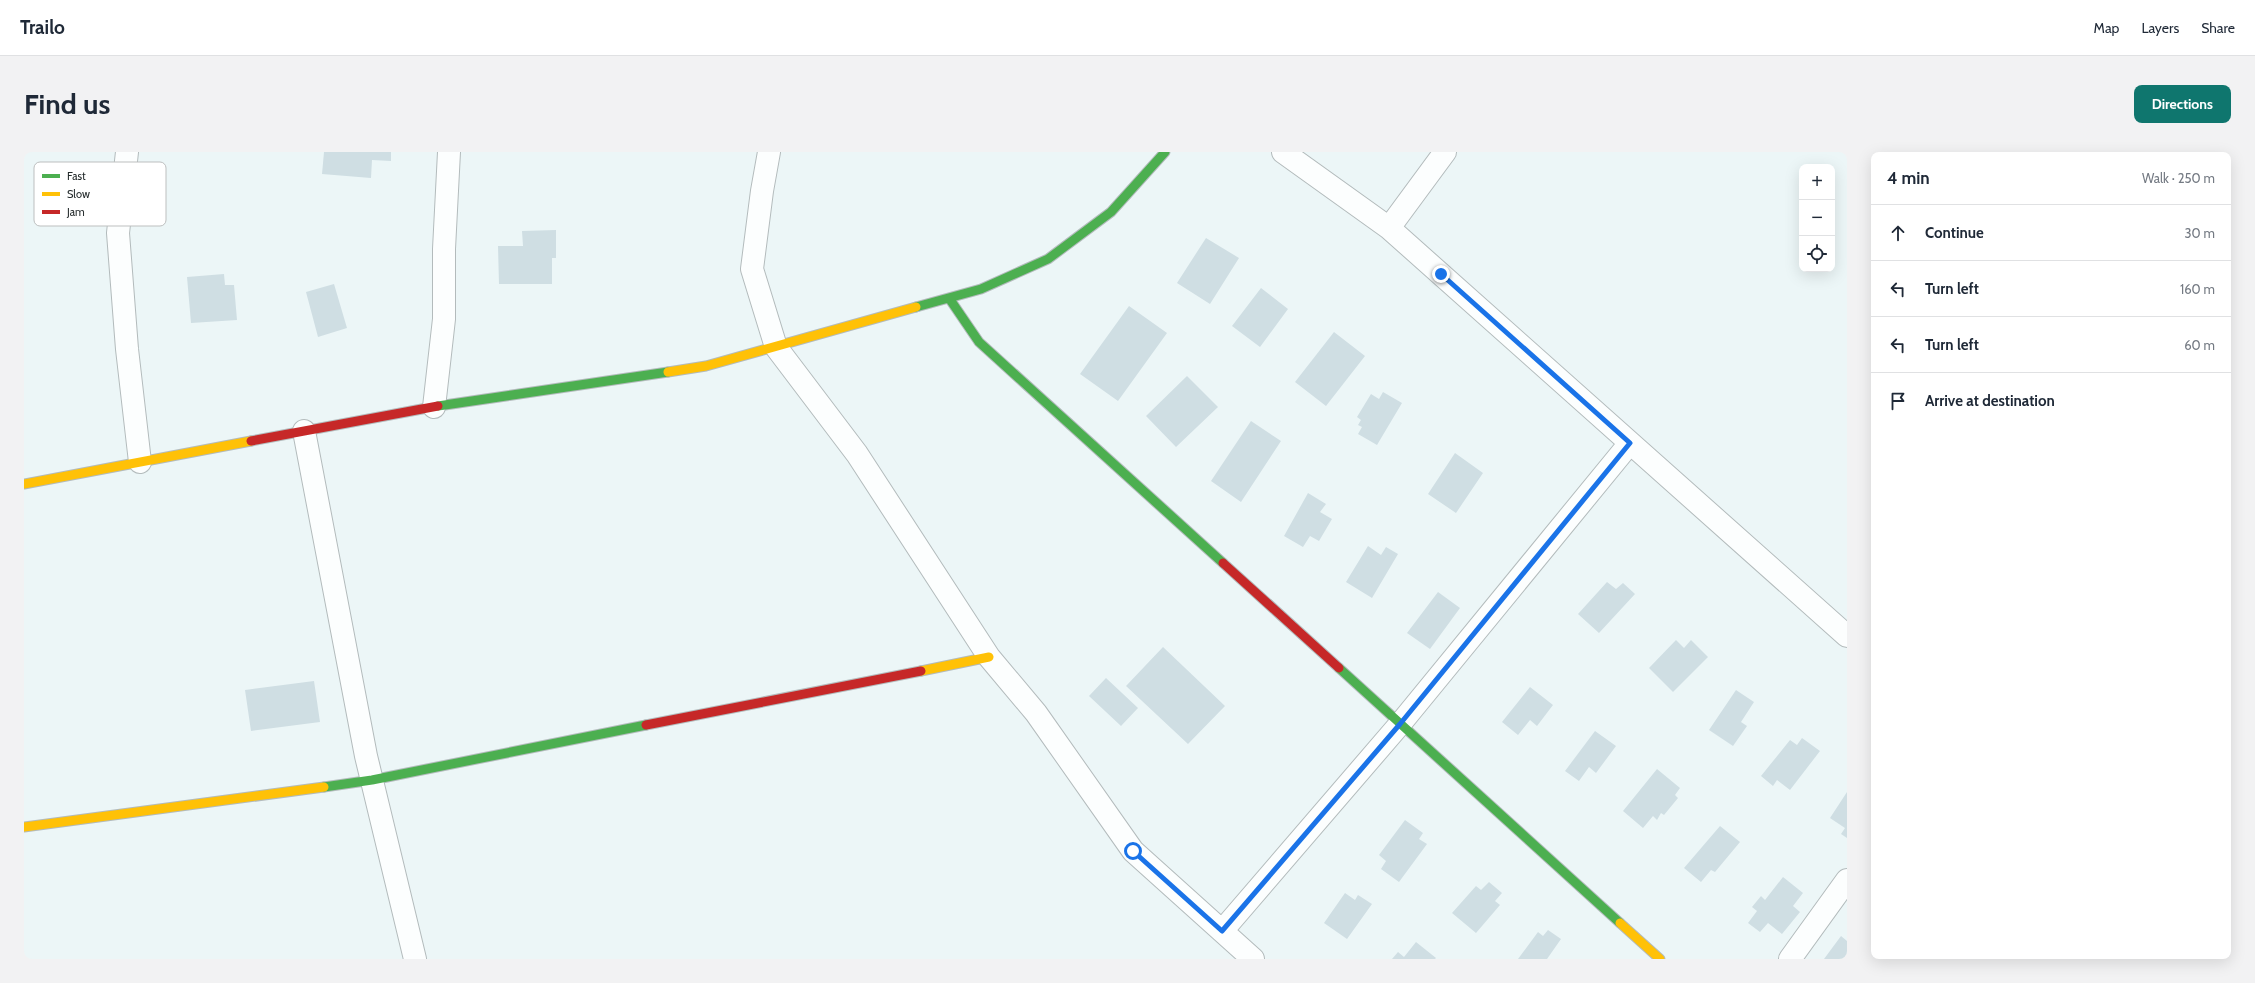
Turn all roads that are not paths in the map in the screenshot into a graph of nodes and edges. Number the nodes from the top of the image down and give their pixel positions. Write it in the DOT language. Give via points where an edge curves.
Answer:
graph roads {
  1 [pos="127,152"];
  2 [pos="449,152"];
  3 [pos="769,152"];
  4 [pos="1165,152"];
  5 [pos="1283,152"];
  6 [pos="1445,152"];
  7 [pos="126,162"];
  8 [pos="119,226"];
  9 [pos="1389,228"];
  10 [pos="949,298"];
  11 [pos="776,347"];
  12 [pos="434,407"];
  13 [pos="304,431"];
  14 [pos="1630,443"];
  15 [pos="140,462"];
  16 [pos="24,484"];
  17 [pos="1847,636"];
  18 [pos="989,657"];
  19 [pos="1400,724"];
  20 [pos="372,780"];
  21 [pos="24,827"];
  22 [pos="1847,880"];
  23 [pos="1222,931"];
  24 [pos="415,959"];
  25 [pos="1253,959"];
  26 [pos="1660,959"];
  27 [pos="1790,959"];
  1 -- 7 [label="street"];
  2 -- 12 [label="street" via="444,249 444,318"];
  3 -- 11 [label="street" via="752,270"];
  4 -- 10 [label="street" via="1111,212 1048,259 981,289"];
  5 -- 9 [label="street"];
  6 -- 9 [label="street"];
  8 -- 15 [label="street" via="127,349"];
  9 -- 14 [label="street"];
  10 -- 11 [label="street"];
  10 -- 19 [label="street" via="978,342"];
  11 -- 12 [label="street" via="706,366"];
  11 -- 18 [label="street" via="857,454"];
  12 -- 13 [label="street"];
  13 -- 15 [label="street"];
  13 -- 20 [label="street"];
  14 -- 17 [label="street"];
  14 -- 19 [label="street"];
  15 -- 16 [label="street"];
  18 -- 20 [label="street"];
  18 -- 23 [label="street" via="1036,713 1133,851"];
  19 -- 23 [label="street"];
  19 -- 26 [label="street"];
  20 -- 21 [label="street"];
  20 -- 24 [label="street"];
  22 -- 27 [label="street"];
  23 -- 25 [label="street"];
}
